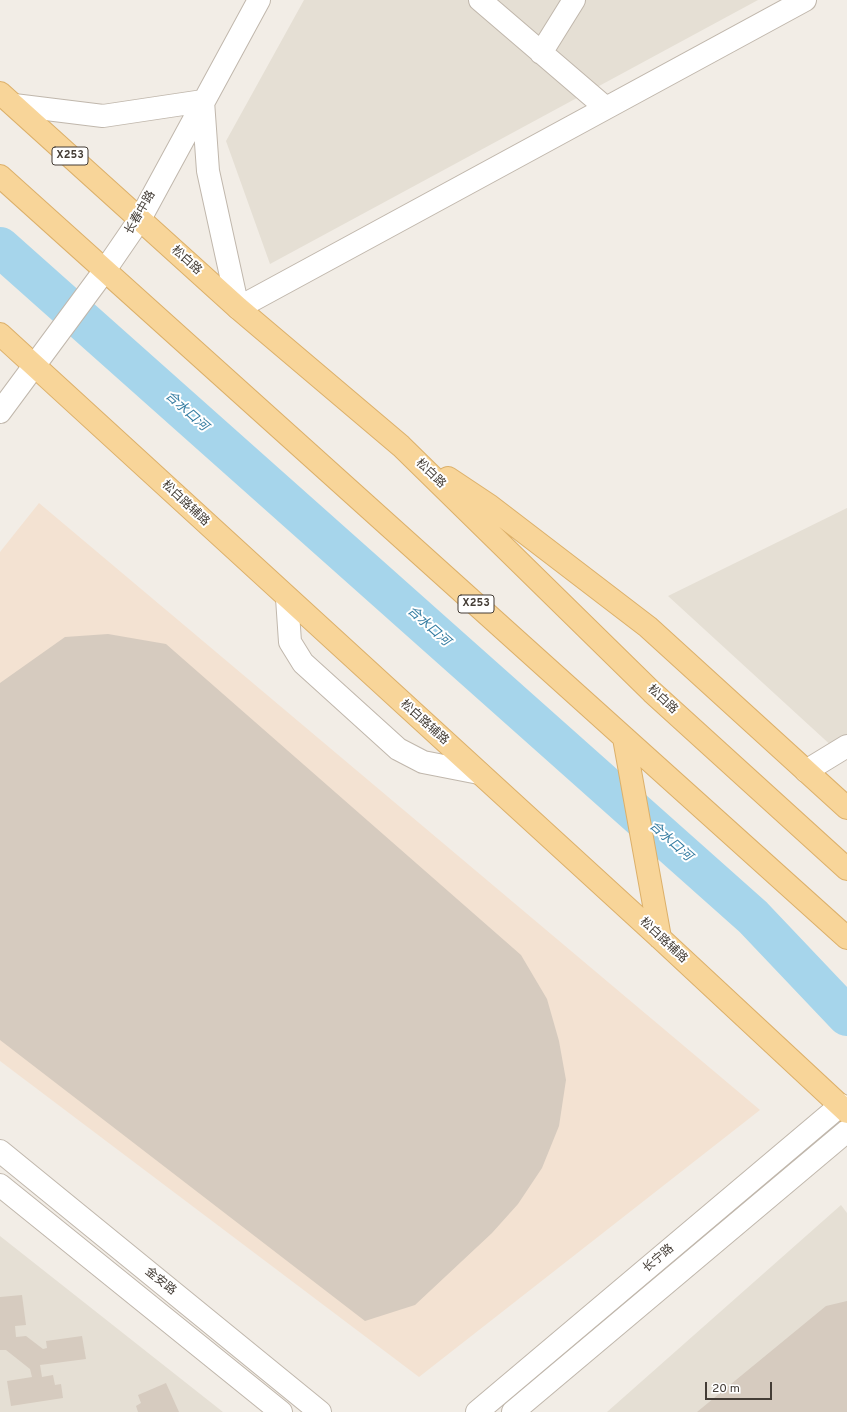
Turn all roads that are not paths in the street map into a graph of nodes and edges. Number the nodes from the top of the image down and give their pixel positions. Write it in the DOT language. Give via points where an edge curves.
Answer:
graph roads {
  1 [pos="259,0"];
  2 [pos="480,0"];
  3 [pos="574,0"];
  4 [pos="805,0"];
  5 [pos="541,53"];
  6 [pos="7,99"];
  7 [pos="203,101"];
  8 [pos="606,108"];
  9 [pos="0,176"];
  10 [pos="140,219"];
  11 [pos="105,270"];
  12 [pos="238,308"];
  13 [pos="0,334"];
  14 [pos="34,365"];
  15 [pos="0,412"];
  16 [pos="401,446"];
  17 [pos="288,598"];
  18 [pos="624,738"];
  19 [pos="847,746"];
  20 [pos="806,771"];
  21 [pos="479,772"];
  22 [pos="847,808"];
  23 [pos="847,869"];
  24 [pos="660,938"];
  25 [pos="847,938"];
  26 [pos="844,1109"];
  27 [pos="847,1131"];
  28 [pos="0,1151"];
  29 [pos="0,1185"];
  30 [pos="281,1412"];
  31 [pos="320,1412"];
  32 [pos="477,1412"];
  33 [pos="513,1412"];
  1 -- 7 [label="street, 长春中路"];
  2 -- 5 [label="street"];
  3 -- 5 [label="street"];
  4 -- 8 [label="street"];
  5 -- 8 [label="street"];
  6 -- 7 [label="street" via="103,116"];
  6 -- 10 [label="main road, 松白路 / X253"];
  7 -- 10 [label="street, 长春中路"];
  7 -- 12 [label="street" via="208,171"];
  8 -- 12 [label="street"];
  9 -- 11 [label="main road, X253"];
  10 -- 11 [label="street, 长春中路"];
  10 -- 12 [label="main road, 松白路 / X253"];
  11 -- 14 [label="street, 长春中路"];
  11 -- 18 [label="main road, X253"];
  12 -- 16 [label="main road, 松白路 / X253"];
  13 -- 14 [label="main road, 松白路辅路"];
  14 -- 15 [label="street, 长春中路"];
  14 -- 17 [label="main road, 松白路辅路"];
  16 -- 20 [label="main road" via="490,506 648,627"];
  16 -- 23 [label="main road, 松白路 / X253" via="652,692"];
  17 -- 21 [label="main road, 松白路辅路"];
  17 -- 21 [label="street" via="290,642 302,663 398,749 423,762"];
  18 -- 24 [label="main road"];
  18 -- 25 [label="main road, X253"];
  19 -- 20 [label="street"];
  20 -- 22 [label="main road"];
  21 -- 24 [label="main road, 松白路辅路"];
  24 -- 26 [label="main road, 松白路辅路"];
  26 -- 32 [label="street, 长宁路"];
  27 -- 33 [label="street, 长宁路"];
  28 -- 31 [label="street, 金安路"];
  29 -- 30 [label="street, 金安路"];
}
